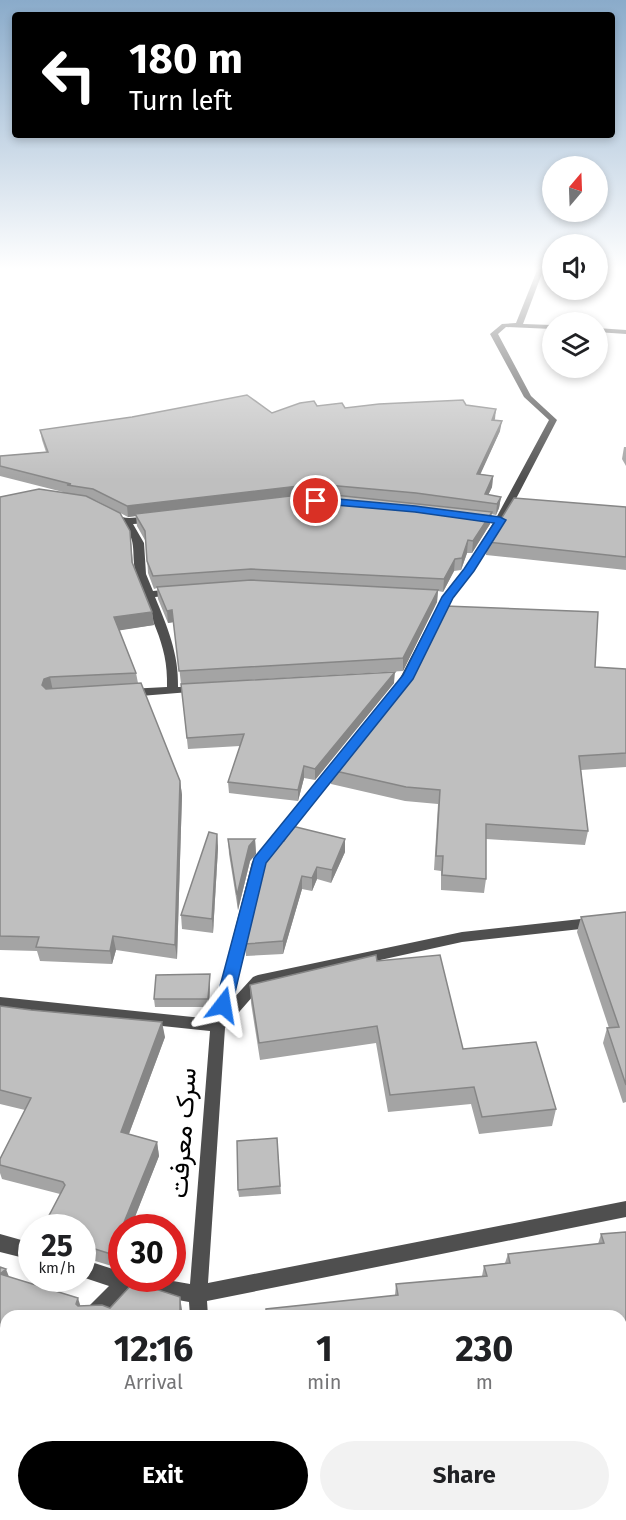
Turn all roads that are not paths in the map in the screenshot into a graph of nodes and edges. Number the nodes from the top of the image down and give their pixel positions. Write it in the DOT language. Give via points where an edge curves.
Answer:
graph roads {
  1 [pos="497,339"];
  2 [pos="109,513"];
  3 [pos="163,518"];
  4 [pos="127,522"];
  5 [pos="185,591"];
  6 [pos="148,594"];
  7 [pos="207,688"];
  8 [pos="172,690"];
  9 [pos="395,693"];
  10 [pos="112,694"];
  11 [pos="348,753"];
  12 [pos="626,919"];
  13 [pos="0,1003"];
  14 [pos="218,1026"];
  15 [pos="626,1209"];
  16 [pos="0,1243"];
  17 [pos="18,1248"];
  18 [pos="116,1292"];
  19 [pos="186,1292"];
  20 [pos="198,1294"];
  21 [pos="97,1310"];
  22 [pos="199,1310"];
  1 -- 9 [label="street" via="528,397 553,420 468,571 442,597"];
  2 -- 4 [label="street"];
  3 -- 4 [label="street"];
  4 -- 6 [label="street" via="139,543 141,574"];
  5 -- 6 [label="street"];
  6 -- 8 [label="street" via="168,643"];
  7 -- 8 [label="street"];
  8 -- 10 [label="street"];
  11 -- 14 [label="street, سرک معرفت" via="259,862"];
  12 -- 14 [label="street" via="462,937 258,981"];
  13 -- 14 [label="street"];
  14 -- 20 [label="street, سرک معرفت"];
  15 -- 20 [label="street"];
  16 -- 17 [label="street"];
  18 -- 21 [label="street"];
  19 -- 20 [label="street"];
  20 -- 22 [label="street, سرک معرفت"];
}
